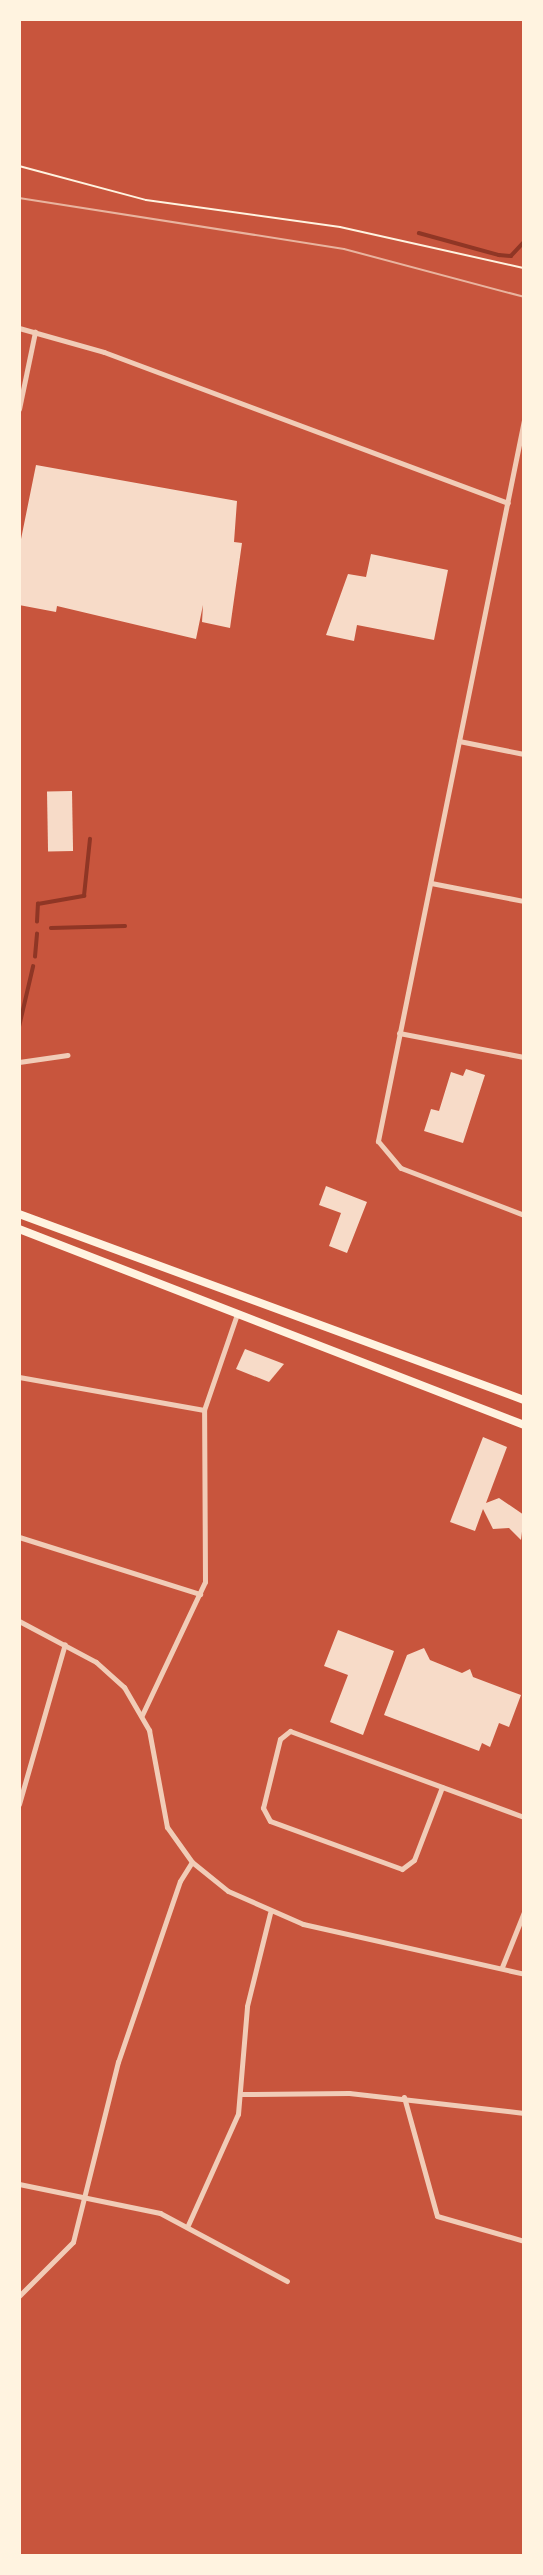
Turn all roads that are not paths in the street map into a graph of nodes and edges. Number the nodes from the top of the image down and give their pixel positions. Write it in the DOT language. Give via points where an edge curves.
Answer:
graph roads {
  1 [pos="19,328"];
  2 [pos="35,332"];
  3 [pos="19,410"];
  4 [pos="524,420"];
  5 [pos="508,503"];
  6 [pos="459,741"];
  7 [pos="524,754"];
  8 [pos="431,883"];
  9 [pos="524,901"];
  10 [pos="399,1033"];
  11 [pos="67,1055"];
  12 [pos="524,1058"];
  13 [pos="19,1062"];
  14 [pos="19,1214"];
  15 [pos="524,1215"];
  16 [pos="19,1229"];
  17 [pos="237,1314"];
  18 [pos="19,1377"];
  19 [pos="524,1393"];
  20 [pos="509,1395"];
  21 [pos="524,1400"];
  22 [pos="204,1410"];
  23 [pos="524,1425"];
  24 [pos="19,1537"];
  25 [pos="200,1594"];
  26 [pos="19,1621"];
  27 [pos="65,1644"];
  28 [pos="142,1715"];
  29 [pos="442,1787"];
  30 [pos="19,1804"];
  31 [pos="524,1817"];
  32 [pos="192,1862"];
  33 [pos="524,1912"];
  34 [pos="270,1913"];
  35 [pos="502,1967"];
  36 [pos="524,1974"];
  37 [pos="242,2094"];
  38 [pos="404,2097"];
  39 [pos="524,2113"];
  40 [pos="19,2183"];
  41 [pos="86,2194"];
  42 [pos="188,2225"];
  43 [pos="524,2241"];
  44 [pos="287,2281"];
  45 [pos="19,2296"];
  1 -- 2 [label="street"];
  2 -- 3 [label="street"];
  2 -- 5 [label="street"];
  4 -- 5 [label="street"];
  5 -- 6 [label="street"];
  6 -- 7 [label="street"];
  6 -- 8 [label="street"];
  8 -- 9 [label="street"];
  8 -- 10 [label="street"];
  10 -- 12 [label="street"];
  10 -- 15 [label="street" via="379,1147 401,1168"];
  11 -- 13 [label="street"];
  14 -- 20 [label="main road"];
  16 -- 17 [label="main road"];
  17 -- 22 [label="street"];
  17 -- 23 [label="main road"];
  18 -- 22 [label="street"];
  19 -- 20 [label="street"];
  20 -- 21 [label="main road"];
  22 -- 25 [label="street" via="209,1565"];
  24 -- 25 [label="street"];
  25 -- 28 [label="street"];
  26 -- 27 [label="street"];
  27 -- 28 [label="street" via="124,1687"];
  27 -- 30 [label="street"];
  28 -- 32 [label="street" via="161,1812"];
  29 -- 29 [label="street" via="290,1731 280,1739 263,1808 270,1821 402,1869 414,1860"];
  29 -- 31 [label="street"];
  32 -- 34 [label="street"];
  32 -- 41 [label="street" via="180,1881 118,2062"];
  33 -- 35 [label="street"];
  34 -- 35 [label="street"];
  34 -- 37 [label="street" via="247,2006"];
  35 -- 36 [label="street"];
  37 -- 38 [label="street"];
  37 -- 42 [label="street"];
  38 -- 39 [label="street"];
  38 -- 43 [label="street" via="437,2216"];
  40 -- 41 [label="street"];
  41 -- 42 [label="street"];
  41 -- 45 [label="street" via="65,2254"];
  42 -- 44 [label="street"];
}
